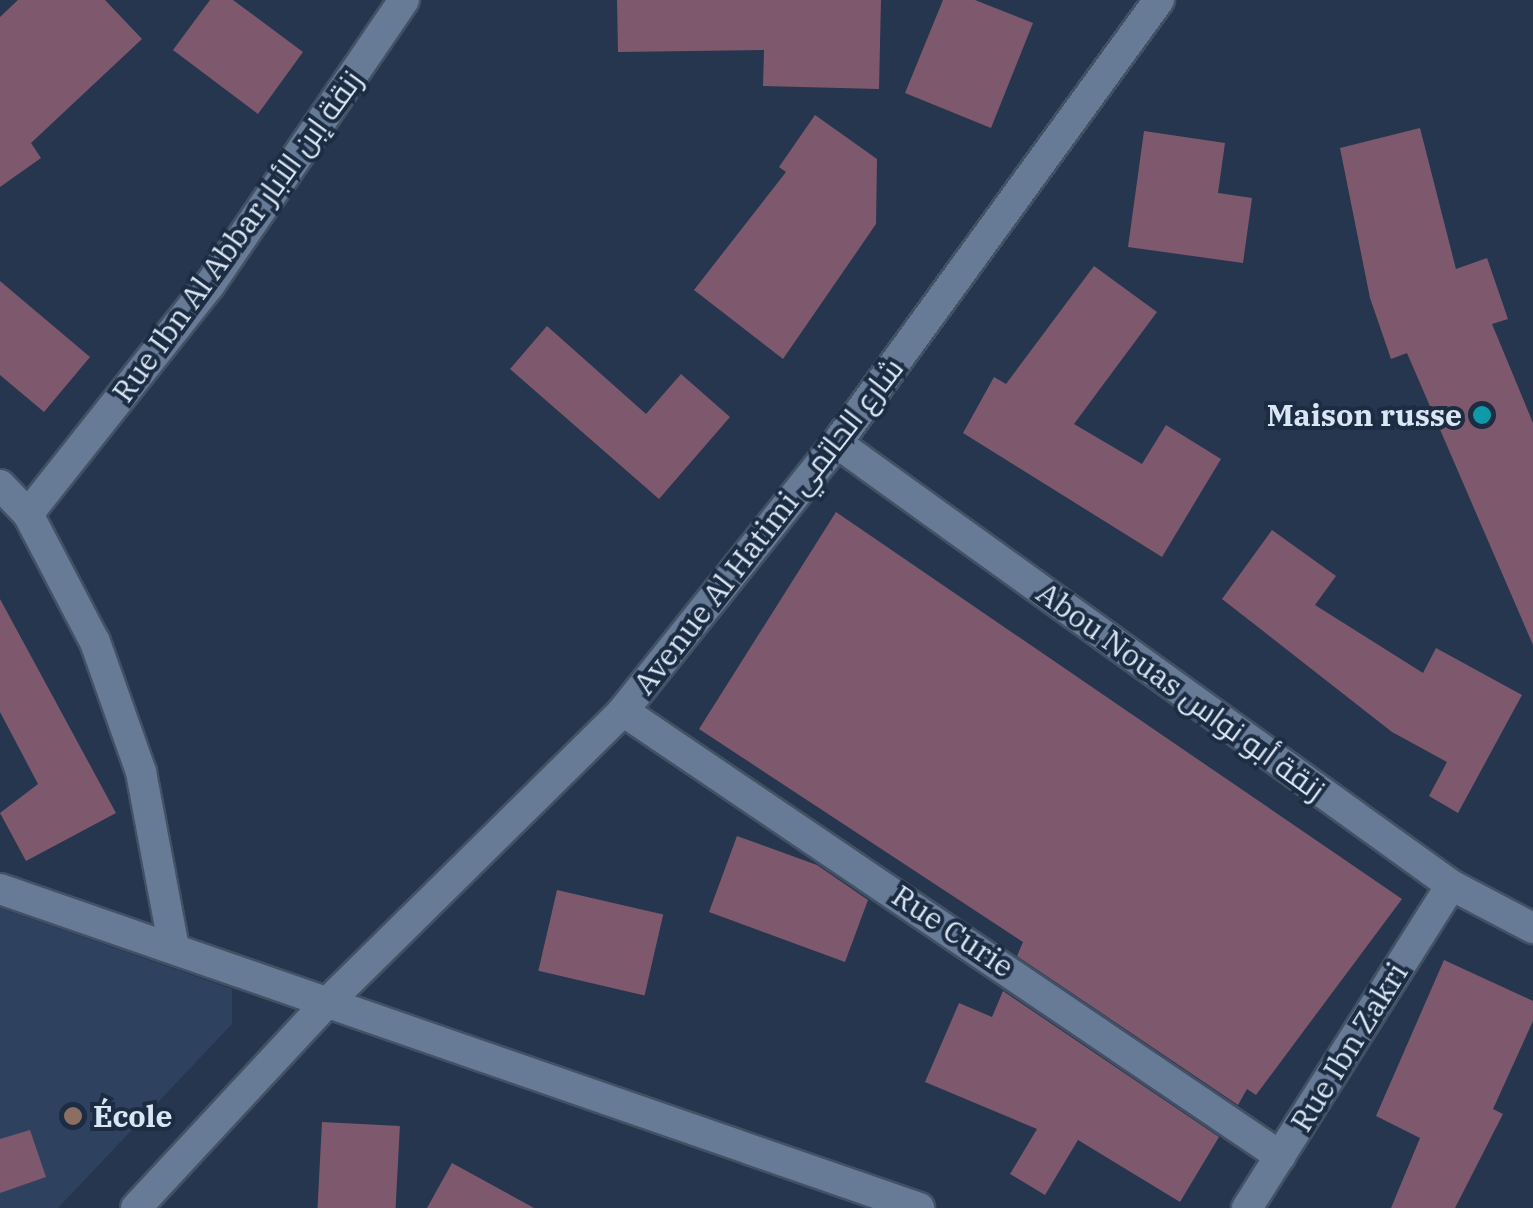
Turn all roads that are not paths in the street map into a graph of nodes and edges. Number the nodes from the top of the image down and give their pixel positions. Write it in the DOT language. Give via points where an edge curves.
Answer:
graph roads {
  1 [pos="404,0"];
  2 [pos="1159,0"];
  3 [pos="837,443"];
  4 [pos="0,484"];
  5 [pos="28,514"];
  6 [pos="623,711"];
  7 [pos="1451,885"];
  8 [pos="0,889"];
  9 [pos="1533,928"];
  10 [pos="173,943"];
  11 [pos="324,1006"];
  12 [pos="1280,1156"];
  13 [pos="887,1202"];
  14 [pos="136,1208"];
  15 [pos="919,1208"];
  16 [pos="1247,1208"];
  1 -- 5 [label="street, Rue Ibn Al Abbar زنقة إبن الأبار" via="208,286"];
  2 -- 3 [label="street, Avenue Al Hatimi شارع الحاتمي"];
  3 -- 6 [label="street, Avenue Al Hatimi شارع الحاتمي"];
  3 -- 7 [label="street, Abou Nouas زنقة أبو نواس"];
  4 -- 5 [label="street"];
  5 -- 10 [label="street" via="96,642 141,772"];
  6 -- 11 [label="street, Avenue Al Hatimi شارع الحاتمي"];
  6 -- 12 [label="street, Rue Curie"];
  7 -- 9 [label="street, Abou Nouas زنقة أبو نواس"];
  7 -- 12 [label="street, Rue Ibn Zakri"];
  8 -- 10 [label="street"];
  10 -- 11 [label="street"];
  11 -- 13 [label="street"];
  11 -- 14 [label="street, Avenue Al Hatimi شارع الحاتمي"];
  12 -- 16 [label="street, Rue Ibn Zakri"];
  13 -- 15 [label="street"];
}
